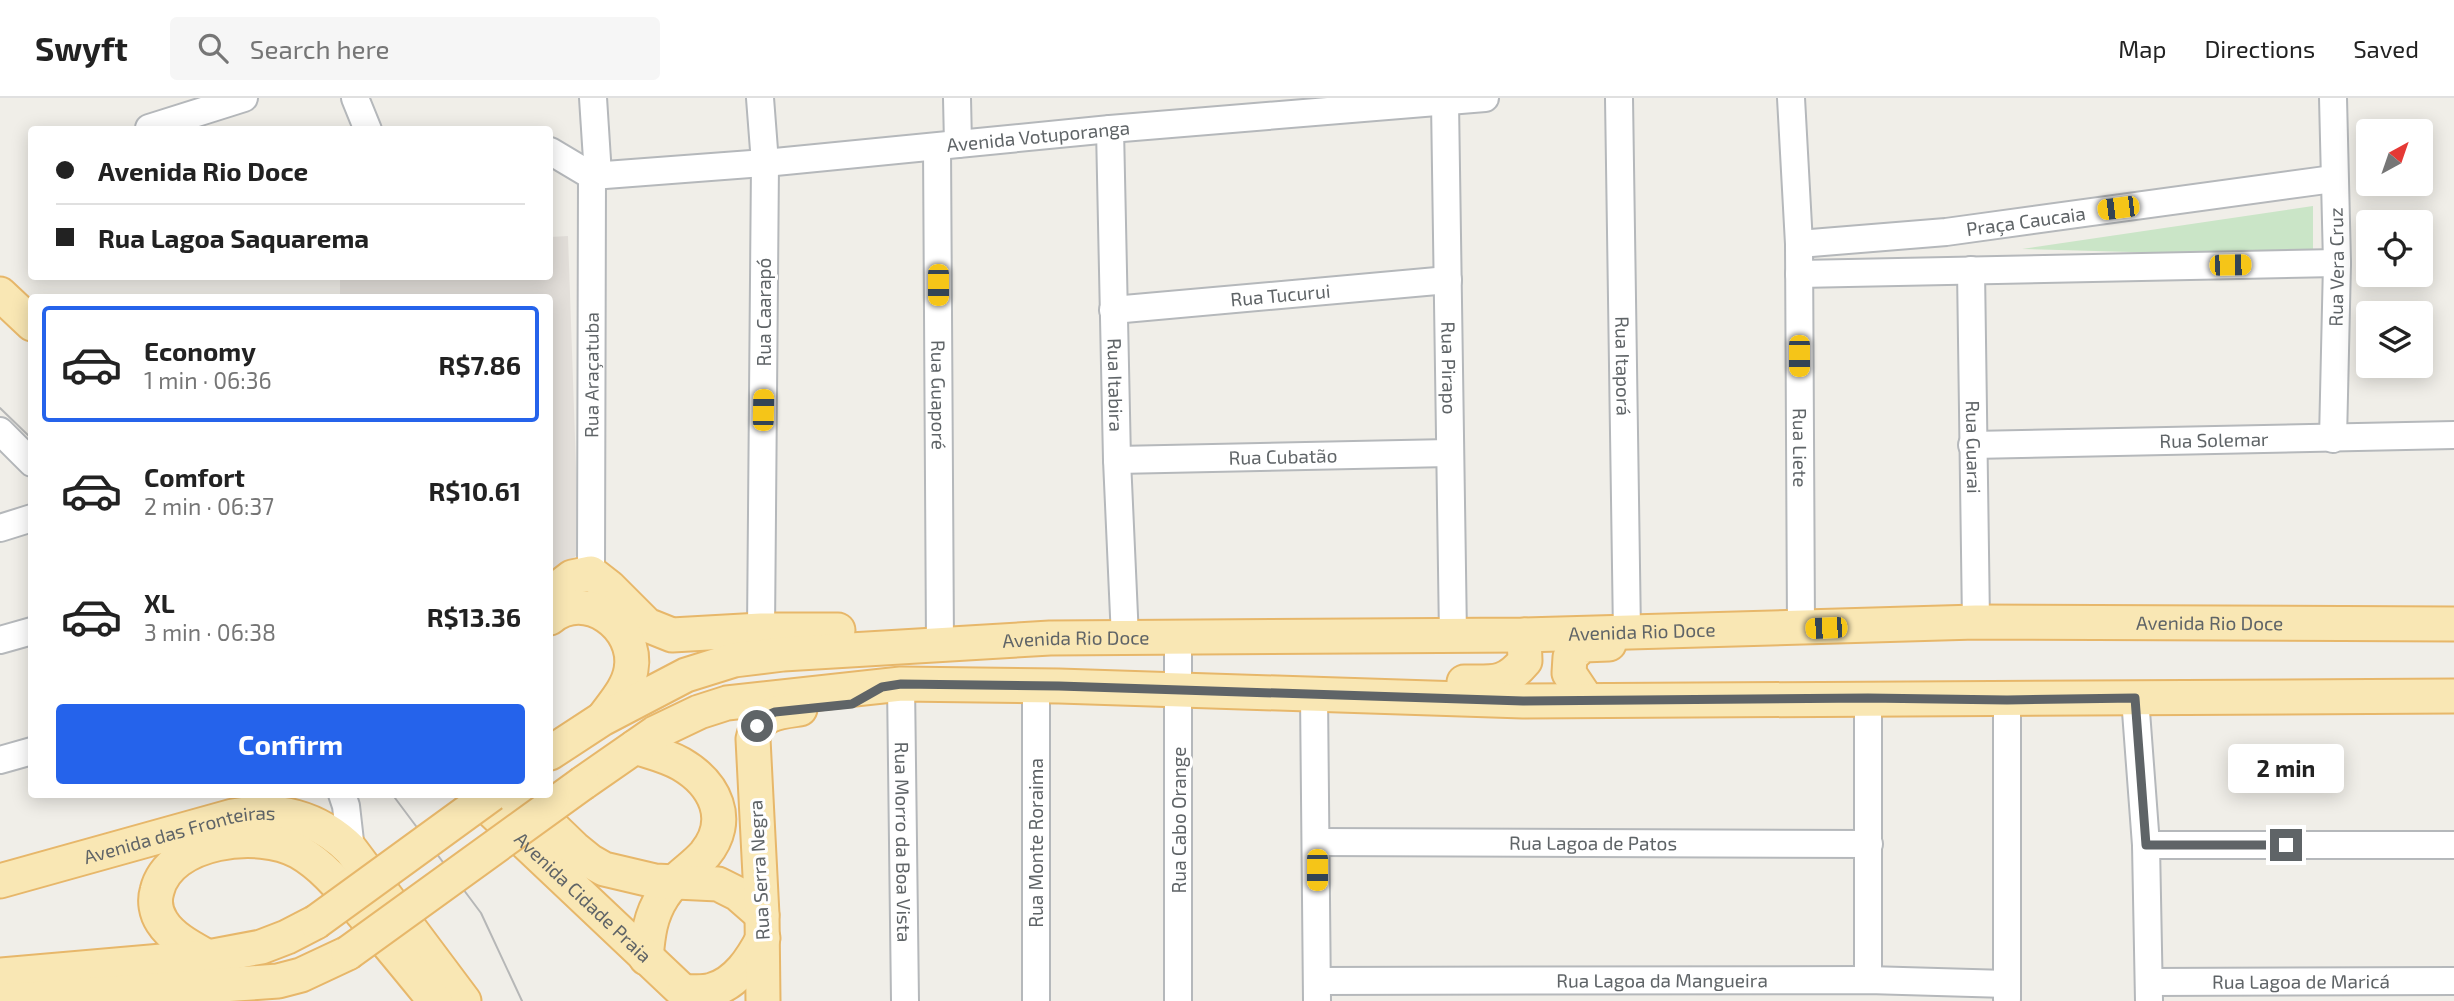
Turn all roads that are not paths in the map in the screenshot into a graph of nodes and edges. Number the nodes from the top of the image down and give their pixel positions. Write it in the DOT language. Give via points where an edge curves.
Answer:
graph roads {
  1 [pos="244,98"];
  2 [pos="355,98"];
  3 [pos="593,98"];
  4 [pos="761,98"];
  5 [pos="957,98"];
  6 [pos="1485,98"];
  7 [pos="1619,98"];
  8 [pos="1791,98"];
  9 [pos="2333,98"];
  10 [pos="1445,102"];
  11 [pos="216,119"];
  12 [pos="164,126"];
  13 [pos="366,126"];
  14 [pos="1110,129"];
  15 [pos="948,145"];
  16 [pos="553,153"];
  17 [pos="765,163"];
  18 [pos="595,176"];
  19 [pos="2333,179"];
  20 [pos="1984,226"];
  21 [pos="1947,232"];
  22 [pos="1799,244"];
  23 [pos="2337,263"];
  24 [pos="1970,270"];
  25 [pos="1799,274"];
  26 [pos="1448,280"];
  27 [pos="0,293"];
  28 [pos="1113,310"];
  29 [pos="28,320"];
  30 [pos="0,431"];
  31 [pos="2454,435"];
  32 [pos="2333,439"];
  33 [pos="1972,445"];
  34 [pos="1449,453"];
  35 [pos="28,459"];
  36 [pos="1117,460"];
  37 [pos="28,518"];
  38 [pos="0,528"];
  39 [pos="591,573"];
  40 [pos="553,592"];
  41 [pos="553,615"];
  42 [pos="1976,622"];
  43 [pos="2454,624"];
  44 [pos="1789,629"];
  45 [pos="761,630"];
  46 [pos="28,632"];
  47 [pos="1627,633"];
  48 [pos="1524,635"];
  49 [pos="1453,636"];
  50 [pos="1125,638"];
  51 [pos="1178,638"];
  52 [pos="0,640"];
  53 [pos="940,645"];
  54 [pos="2454,684"];
  55 [pos="892,685"];
  56 [pos="1036,686"];
  57 [pos="1179,692"];
  58 [pos="1314,695"];
  59 [pos="1347,696"];
  60 [pos="2454,696"];
  61 [pos="2328,697"];
  62 [pos="1868,698"];
  63 [pos="2135,698"];
  64 [pos="1587,700"];
  65 [pos="2007,700"];
  66 [pos="602,719"];
  67 [pos="635,747"];
  68 [pos="553,750"];
  69 [pos="28,752"];
  70 [pos="0,760"];
  71 [pos="343,798"];
  72 [pos="478,798"];
  73 [pos="486,798"];
  74 [pos="522,798"];
  75 [pos="1317,842"];
  76 [pos="1869,844"];
  77 [pos="2146,845"];
  78 [pos="2454,845"];
  79 [pos="351,850"];
  80 [pos="0,881"];
  81 [pos="673,883"];
  82 [pos="763,927"];
  83 [pos="208,957"];
  84 [pos="646,958"];
  85 [pos="0,975"];
  86 [pos="1868,980"];
  87 [pos="2454,981"];
  88 [pos="104,986"];
  89 [pos="1317,991"];
  90 [pos="1664,991"];
  91 [pos="2149,991"];
  92 [pos="2007,993"];
  93 [pos="688,996"];
  94 [pos="0,1001"];
  95 [pos="436,1001"];
  96 [pos="464,1001"];
  97 [pos="764,1001"];
  98 [pos="905,1001"];
  99 [pos="1036,1001"];
  100 [pos="1178,1001"];
  1 -- 11 [label="street"];
  2 -- 13 [label="street"];
  3 -- 18 [label="street, Rua Araçatuba"];
  4 -- 17 [label="street, Rua Caarapó"];
  5 -- 15 [label="street, Rua Guaporé"];
  6 -- 10 [label="street, Avenida Votuporanga"];
  7 -- 47 [label="street, Rua Itaporá"];
  8 -- 22 [label="street, Rua Liete"];
  9 -- 19 [label="street, Rua Vera Cruz"];
  10 -- 14 [label="street, Avenida Votuporanga"];
  10 -- 26 [label="street, Rua Pirapo"];
  11 -- 12 [label="street"];
  14 -- 15 [label="street, Avenida Votuporanga"];
  14 -- 28 [label="street, Rua Itabira"];
  15 -- 17 [label="street, Avenida Votuporanga"];
  15 -- 53 [label="street, Rua Guaporé"];
  16 -- 18 [label="street"];
  17 -- 18 [label="street, Avenida Votuporanga"];
  17 -- 45 [label="street, Rua Caarapó"];
  18 -- 39 [label="street, Rua Araçatuba"];
  19 -- 20 [label="street, Praça Caucaia"];
  19 -- 23 [label="street, Rua Vera Cruz"];
  20 -- 21 [label="street, Praça Caucaia"];
  20 -- 24 [label="street"];
  21 -- 22 [label="street, Praça Caucaia"];
  21 -- 24 [label="street"];
  22 -- 25 [label="street, Rua Liete"];
  23 -- 24 [label="street"];
  23 -- 32 [label="street, Rua Vera Cruz"];
  24 -- 25 [label="street"];
  24 -- 33 [label="street, Rua Guarai"];
  25 -- 44 [label="street, Rua Liete"];
  26 -- 28 [label="street, Rua Tucurui"];
  26 -- 34 [label="street, Rua Pirapo"];
  27 -- 29 [label="main road"];
  28 -- 36 [label="street, Rua Itabira"];
  30 -- 35 [label="street"];
  31 -- 32 [label="street, Rua Solemar"];
  32 -- 33 [label="street, Rua Solemar"];
  33 -- 42 [label="street, Rua Guarai"];
  34 -- 36 [label="street, Rua Cubatão"];
  34 -- 49 [label="street, Rua Pirapo"];
  36 -- 50 [label="street, Rua Itabira"];
  37 -- 38 [label="street"];
  39 -- 40 [label="main road" via="572,577"];
  39 -- 45 [label="main road" via="659,631 672,635"];
  41 -- 66 [label="main road" via="570,607 593,610 614,621 627,640 631,673"];
  42 -- 43 [label="main road, Avenida Rio Doce"];
  42 -- 44 [label="main road, Avenida Rio Doce"];
  44 -- 47 [label="main road, Avenida Rio Doce"];
  44 -- 64 [label="main road" via="1746,641 1583,645 1570,657 1569,673"];
  45 -- 53 [label="main road" via="879,630"];
  46 -- 52 [label="street"];
  47 -- 48 [label="main road, Avenida Rio Doce"];
  48 -- 49 [label="main road, Avenida Rio Doce"];
  48 -- 59 [label="main road" via="1525,661 1513,676 1495,682 1370,681"];
  49 -- 51 [label="main road, Avenida Rio Doce"];
  50 -- 51 [label="main road, Avenida Rio Doce"];
  50 -- 53 [label="main road, Avenida Rio Doce"];
  51 -- 57 [label="street, Rua Cabo Orange"];
  53 -- 66 [label="main road, Avenida Rio Doce" via="734,660 686,675"];
  54 -- 61 [label="main road" via="2371,683"];
  55 -- 56 [label="main road"];
  55 -- 67 [label="main road" via="727,703 677,721"];
  55 -- 82 [label="main road, Rua Serra Negra" via="852,704 775,712 757,726 753,739"];
  55 -- 98 [label="street, Rua Morro da Boa Vista"];
  56 -- 57 [label="main road"];
  56 -- 99 [label="street, Rua Monte Roraima"];
  57 -- 58 [label="main road"];
  57 -- 100 [label="street, Rua Cabo Orange"];
  58 -- 59 [label="main road"];
  58 -- 75 [label="street"];
  59 -- 64 [label="main road"];
  60 -- 61 [label="main road"];
  61 -- 63 [label="main road"];
  62 -- 64 [label="main road"];
  62 -- 65 [label="main road"];
  62 -- 76 [label="street"];
  63 -- 65 [label="main road"];
  63 -- 77 [label="street"];
  65 -- 92 [label="street"];
  66 -- 68 [label="main road, Avenida Rio Doce"];
  67 -- 81 [label="main road" via="680,763 704,782 716,802 716,837 703,857"];
  67 -- 88 [label="main road, bridge" via="348,953 312,970 278,981"];
  69 -- 70 [label="street"];
  71 -- 79 [label="street"];
  72 -- 84 [label="main road, Avenida Cidade Praia"];
  73 -- 83 [label="main road, bridge" via="316,922 261,947"];
  74 -- 81 [label="main road, Avenida Cidade Praia" via="590,861 617,873"];
  75 -- 76 [label="street, Rua Lagoa de Patos"];
  75 -- 89 [label="street"];
  76 -- 86 [label="street"];
  77 -- 78 [label="street"];
  77 -- 91 [label="street"];
  79 -- 80 [label="main road, Avenida das Fronteiras" via="330,831 303,818 252,812"];
  79 -- 96 [label="main road, Avenida das Fronteiras"];
  81 -- 82 [label="main road" via="718,884 738,894"];
  81 -- 84 [label="main road" via="652,917"];
  82 -- 93 [label="main road" via="747,964 735,977 713,990"];
  82 -- 97 [label="main road, Rua Serra Negra"];
  83 -- 88 [label="main road"];
  83 -- 95 [label="main road" via="172,934 161,921 156,909 159,882 176,860 196,851 228,842 265,840 297,850 331,877"];
  84 -- 93 [label="main road, Avenida Cidade Praia"];
  85 -- 88 [label="main road"];
  86 -- 90 [label="street, Rua Lagoa da Mangueira"];
  86 -- 92 [label="street, Rua Lagoa da Mangueira"];
  87 -- 91 [label="street, Rua Lagoa de Maricá"];
  88 -- 94 [label="main road"];
  89 -- 90 [label="street, Rua Lagoa da Mangueira"];
}
